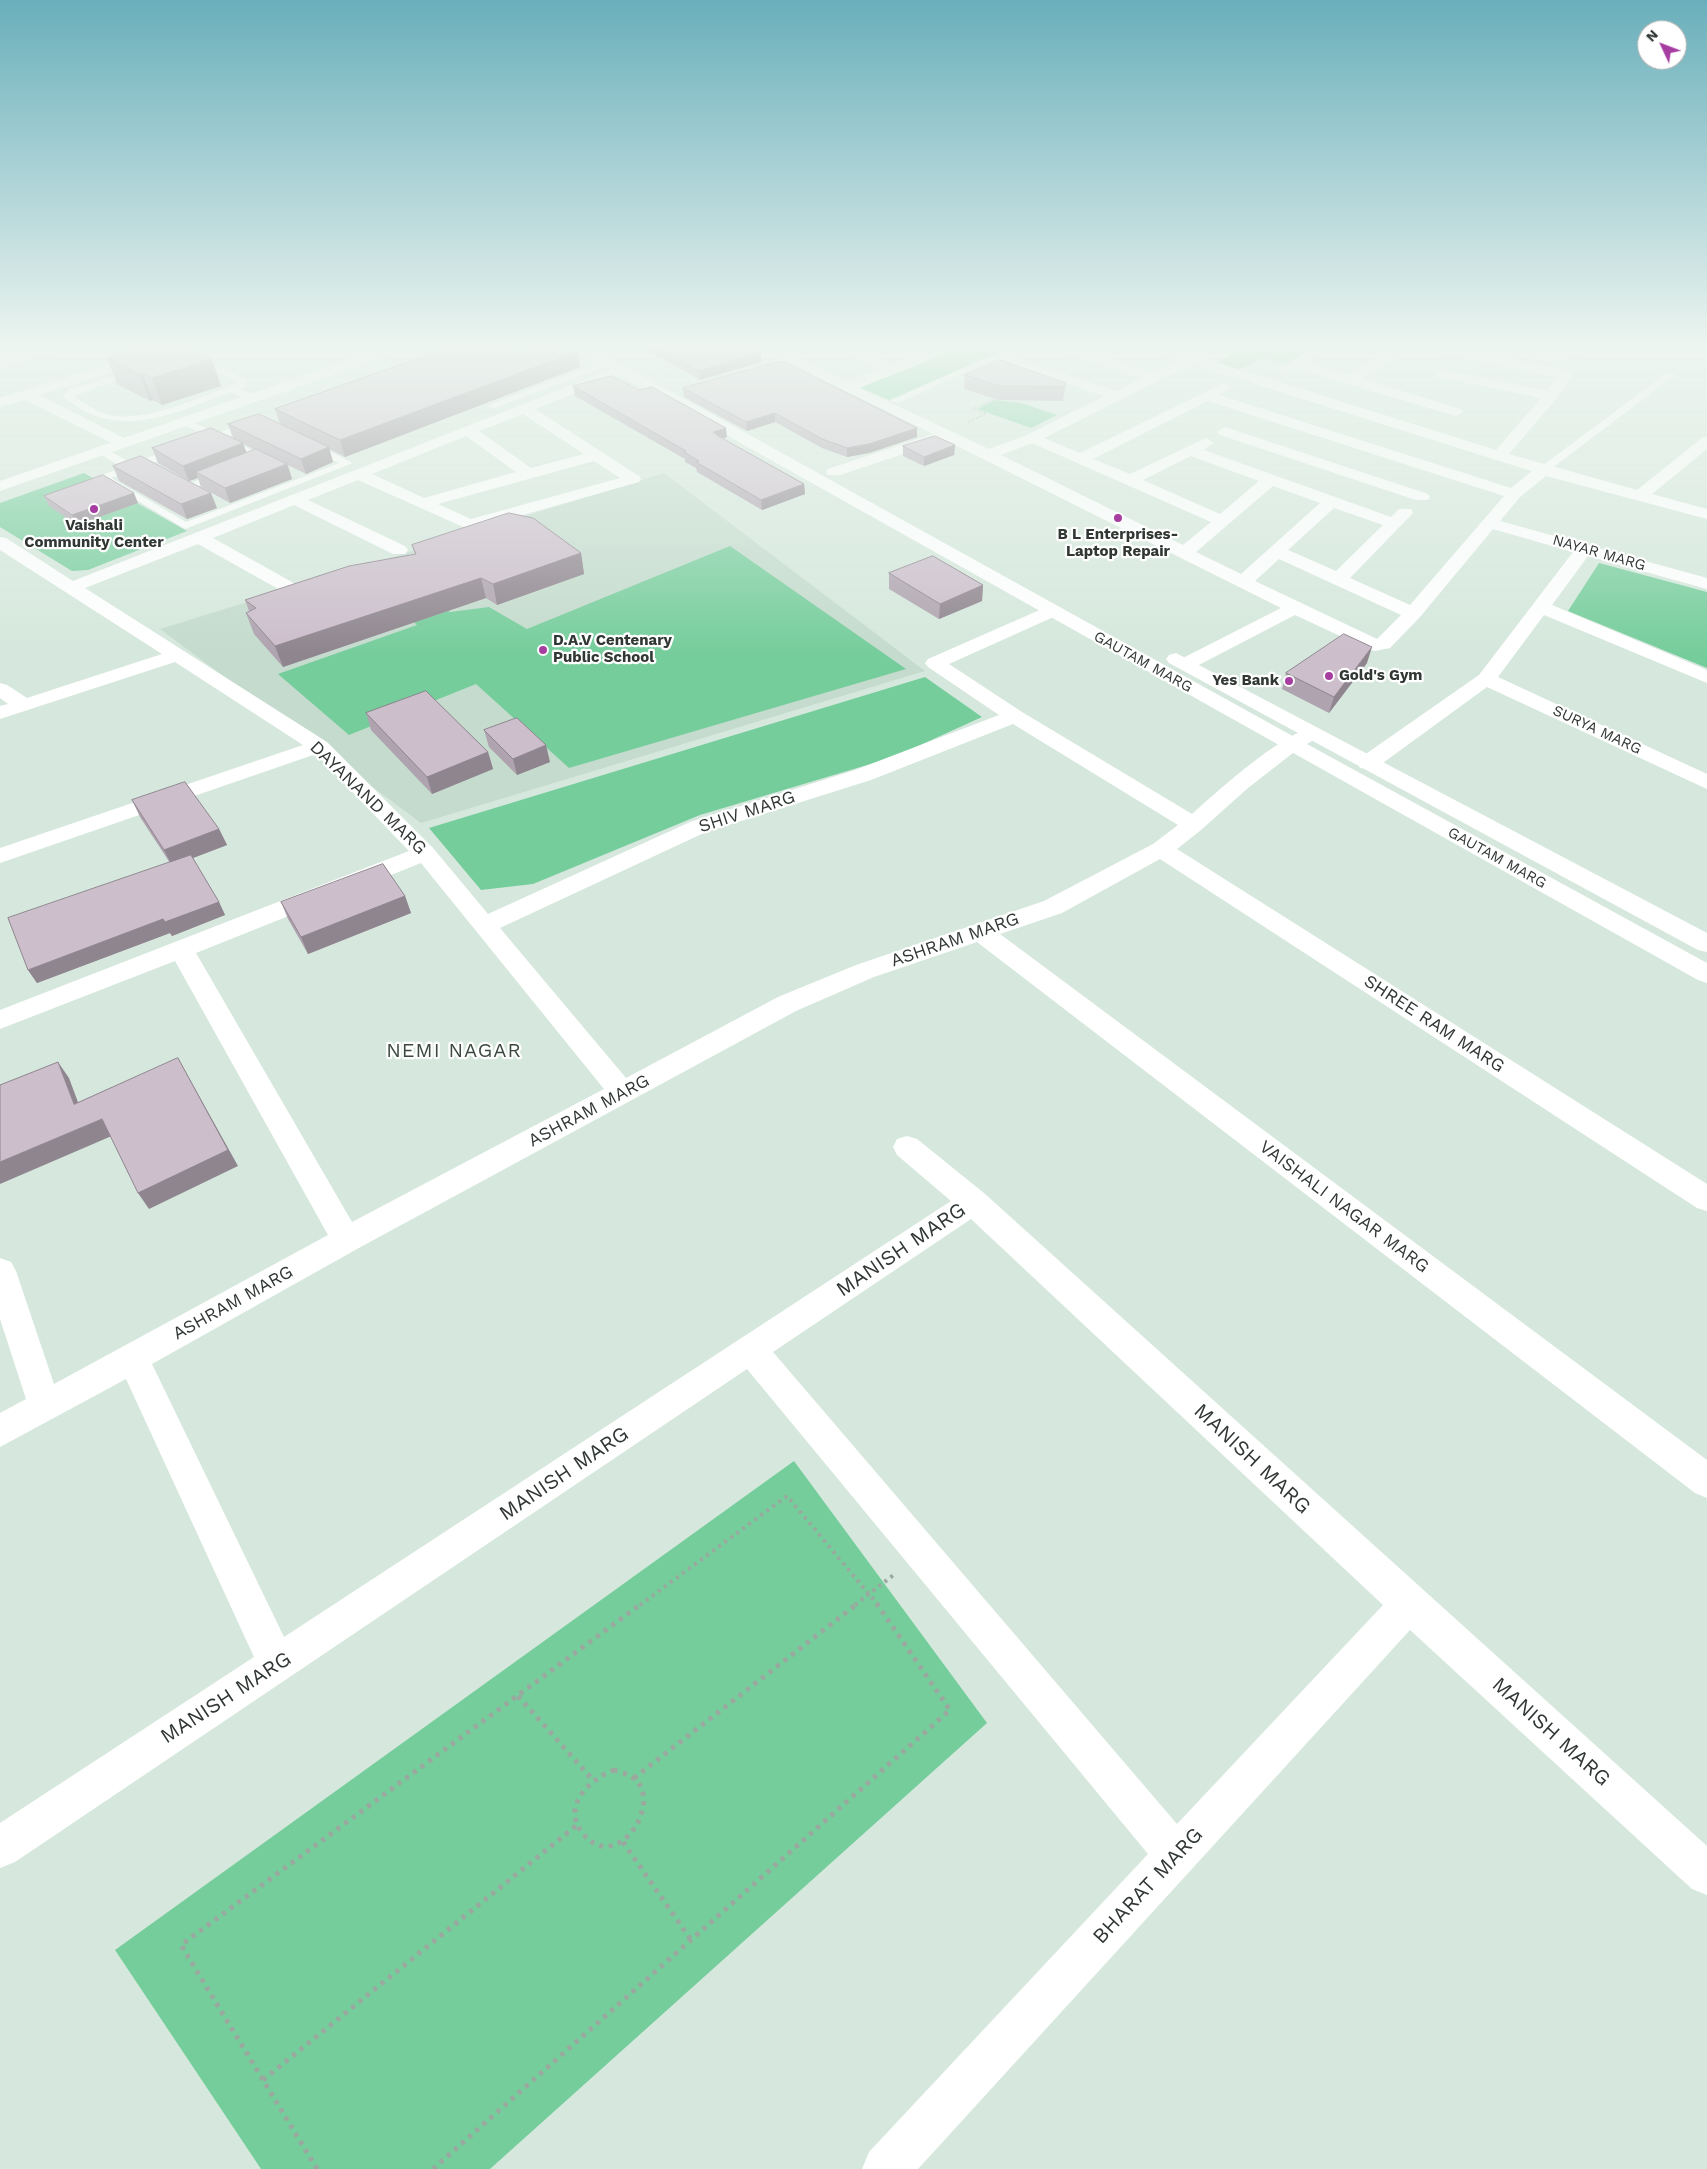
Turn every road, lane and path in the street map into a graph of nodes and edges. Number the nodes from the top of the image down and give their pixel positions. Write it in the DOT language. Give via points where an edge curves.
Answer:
graph roads {
  1 [pos="102,450"];
  2 [pos="178,450"];
  3 [pos="245,450"];
  4 [pos="321,450"];
  5 [pos="417,450"];
  6 [pos="495,450"];
  7 [pos="589,450"];
  8 [pos="768,450"];
  9 [pos="793,450"];
  10 [pos="896,450"];
  11 [pos="979,450"];
  12 [pos="1000,450"];
  13 [pos="1060,450"];
  14 [pos="1098,450"];
  15 [pos="1280,450"];
  16 [pos="1375,450"];
  17 [pos="1481,450"];
  18 [pos="1504,450"];
  19 [pos="1569,450"];
  20 [pos="1699,450"];
  21 [pos="1191,451"];
  22 [pos="596,455"];
  23 [pos="988,455"];
  24 [pos="1499,456"];
  25 [pos="262,458"];
  26 [pos="1080,459"];
  27 [pos="143,462"];
  28 [pos="130,467"];
  29 [pos="158,470"];
  30 [pos="1543,470"];
  31 [pos="834,472"];
  32 [pos="1444,473"];
  33 [pos="358,474"];
  34 [pos="529,474"];
  35 [pos="307,479"];
  36 [pos="1131,480"];
  37 [pos="1270,480"];
  38 [pos="0,486"];
  39 [pos="323,488"];
  40 [pos="1514,494"];
  41 [pos="1422,497"];
  42 [pos="1638,497"];
  43 [pos="294,499"];
  44 [pos="1331,502"];
  45 [pos="424,503"];
  46 [pos="229,509"];
  47 [pos="1707,514"];
  48 [pos="246,518"];
  49 [pos="1221,520"];
  50 [pos="1490,523"];
  51 [pos="1395,524"];
  52 [pos="198,532"];
  53 [pos="1584,549"];
  54 [pos="5,550"];
  55 [pos="399,550"];
  56 [pos="1278,552"];
  57 [pos="1184,553"];
  58 [pos="1338,579"];
  59 [pos="1243,582"];
  60 [pos="1707,584"];
  61 [pos="286,586"];
  62 [pos="73,587"];
  63 [pos="1539,606"];
  64 [pos="1295,608"];
  65 [pos="1051,611"];
  66 [pos="1413,613"];
  67 [pos="178,655"];
  68 [pos="1186,664"];
  69 [pos="1707,677"];
  70 [pos="1486,678"];
  71 [pos="0,689"];
  72 [pos="24,705"];
  73 [pos="0,713"];
  74 [pos="1015,716"];
  75 [pos="1310,744"];
  76 [pos="320,746"];
  77 [pos="1368,763"];
  78 [pos="1707,782"];
  79 [pos="1193,825"];
  80 [pos="1161,849"];
  81 [pos="425,853"];
  82 [pos="0,856"];
  83 [pos="485,925"];
  84 [pos="981,932"];
  85 [pos="1707,944"];
  86 [pos="181,949"];
  87 [pos="1707,974"];
  88 [pos="0,1020"];
  89 [pos="623,1093"];
  90 [pos="907,1147"];
  91 [pos="1707,1199"];
  92 [pos="973,1202"];
  93 [pos="346,1240"];
  94 [pos="0,1271"];
  95 [pos="752,1350"];
  96 [pos="133,1358"];
  97 [pos="45,1407"];
  98 [pos="0,1431"];
  99 [pos="1707,1481"];
  100 [pos="922,1552"];
  101 [pos="870,1594"];
  102 [pos="1409,1604"];
  103 [pos="277,1664"];
  104 [pos="518,1696"];
  105 [pos="634,1778"];
  106 [pos="592,1779"];
  107 [pos="578,1825"];
  108 [pos="623,1842"];
  109 [pos="0,1846"];
  110 [pos="1176,1855"];
  111 [pos="1707,1874"];
  112 [pos="691,1940"];
  113 [pos="263,2080"];
  114 [pos="316,2169"];
  115 [pos="433,2169"];
  116 [pos="886,2169"];
  1 -- 28 [label="lane"];
  1 -- 38 [label="street"];
  2 -- 27 [label="lane"];
  3 -- 25 [label="lane"];
  4 -- 35 [label="lane" via="348,463"];
  5 -- 33 [label="street"];
  6 -- 34 [label="street"];
  7 -- 22 [label="street"];
  8 -- 65 [label="street, GAUTAM MARG"];
  9 -- 31 [label="street, GAUTAM MARG"];
  10 -- 31 [label="street"];
  11 -- 23 [label="street"];
  12 -- 23 [label="street"];
  13 -- 26 [label="street"];
  14 -- 26 [label="street"];
  15 -- 41 [label="street"];
  16 -- 32 [label="street"];
  17 -- 24 [label="street"];
  18 -- 24 [label="street"];
  19 -- 30 [label="lane"];
  20 -- 42 [label="street"];
  21 -- 36 [label="street"];
  21 -- 37 [label="street"];
  22 -- 34 [label="street"];
  22 -- 45 [label="street" via="633,479 470,526"];
  23 -- 57 [label="street"];
  24 -- 30 [label="street"];
  25 -- 35 [label="lane"];
  25 -- 46 [label="lane" via="184,485"];
  26 -- 36 [label="street"];
  27 -- 28 [label="lane"];
  27 -- 29 [label="lane"];
  28 -- 52 [label="lane" via="103,477"];
  30 -- 40 [label="street"];
  30 -- 42 [label="street"];
  31 -- 68 [label="street, GAUTAM MARG"];
  32 -- 40 [label="street"];
  32 -- 41 [label="street"];
  33 -- 39 [label="street"];
  33 -- 45 [label="street"];
  34 -- 45 [label="street"];
  35 -- 39 [label="lane"];
  35 -- 46 [label="lane"];
  36 -- 49 [label="street"];
  37 -- 44 [label="street"];
  37 -- 49 [label="street"];
  39 -- 43 [label="street"];
  40 -- 50 [label="street"];
  41 -- 51 [label="street"];
  42 -- 47 [label="street"];
  43 -- 48 [label="street"];
  43 -- 55 [label="street"];
  44 -- 51 [label="street"];
  44 -- 56 [label="street"];
  46 -- 48 [label="lane"];
  46 -- 52 [label="lane"];
  48 -- 52 [label="street"];
  49 -- 57 [label="street"];
  50 -- 53 [label="street, NAYAR MARG"];
  50 -- 66 [label="street"];
  51 -- 58 [label="street"];
  52 -- 61 [label="street"];
  52 -- 62 [label="street"];
  53 -- 60 [label="street, NAYAR MARG"];
  53 -- 63 [label="street"];
  54 -- 62 [label="street, DAYANAND MARG"];
  56 -- 58 [label="street"];
  56 -- 59 [label="street"];
  57 -- 59 [label="street"];
  58 -- 66 [label="street"];
  59 -- 64 [label="street"];
  62 -- 67 [label="street, DAYANAND MARG"];
  63 -- 69 [label="street"];
  63 -- 70 [label="street"];
  64 -- 66 [label="street" via="1375,645 1383,644"];
  64 -- 68 [label="street"];
  65 -- 74 [label="street" via="935,662"];
  65 -- 75 [label="street, GAUTAM MARG"];
  67 -- 72 [label="street"];
  67 -- 76 [label="street, DAYANAND MARG"];
  68 -- 75 [label="street, GAUTAM MARG"];
  70 -- 77 [label="street"];
  70 -- 78 [label="street, SURYA MARG"];
  71 -- 72 [label="street"];
  72 -- 73 [label="street"];
  74 -- 79 [label="street"];
  74 -- 83 [label="street, SHIV MARG" via="863,775 698,827"];
  75 -- 77 [label="street, GAUTAM MARG"];
  75 -- 79 [label="street, ASHRAM MARG" via="1255,792"];
  75 -- 87 [label="street, GAUTAM MARG"];
  76 -- 81 [label="street, DAYANAND MARG"];
  76 -- 82 [label="street"];
  77 -- 85 [label="street, GAUTAM MARG"];
  79 -- 80 [label="street, ASHRAM MARG"];
  80 -- 84 [label="street, ASHRAM MARG" via="1053,907"];
  80 -- 91 [label="street, SHREE RAM MARG"];
  81 -- 83 [label="street, DAYANAND MARG"];
  81 -- 86 [label="street"];
  83 -- 89 [label="street, DAYANAND MARG"];
  84 -- 89 [label="street, ASHRAM MARG" via="864,971 787,1004"];
  84 -- 99 [label="street, VAISHALI NAGAR MARG"];
  86 -- 88 [label="street"];
  86 -- 93 [label="street"];
  89 -- 93 [label="street, ASHRAM MARG"];
  90 -- 92 [label="street"];
  92 -- 95 [label="street, MANISH MARG"];
  92 -- 102 [label="street, MANISH MARG"];
  93 -- 96 [label="street, ASHRAM MARG"];
  94 -- 97 [label="street"];
  95 -- 100 [label="street"];
  95 -- 103 [label="street, MANISH MARG"];
  96 -- 97 [label="street, ASHRAM MARG"];
  96 -- 103 [label="street"];
  97 -- 98 [label="street, ASHRAM MARG"];
  100 -- 101 [label="path"];
  100 -- 110 [label="street"];
  101 -- 104 [label="path" via="788,1496"];
  101 -- 105 [label="path"];
  101 -- 112 [label="path" via="950,1710"];
  102 -- 110 [label="street, BHARAT MARG"];
  102 -- 111 [label="street, MANISH MARG"];
  103 -- 109 [label="street, MANISH MARG"];
  104 -- 106 [label="path"];
  104 -- 113 [label="path" via="181,1946"];
  105 -- 106 [label="path" via="614,1770"];
  105 -- 108 [label="path" via="644,1798 643,1811 633,1834"];
  106 -- 107 [label="path" via="578,1800"];
  107 -- 108 [label="path" via="583,1835 601,1846"];
  107 -- 113 [label="path"];
  108 -- 112 [label="path"];
  110 -- 116 [label="street, BHARAT MARG"];
  112 -- 115 [label="path"];
  113 -- 114 [label="path"];
}
